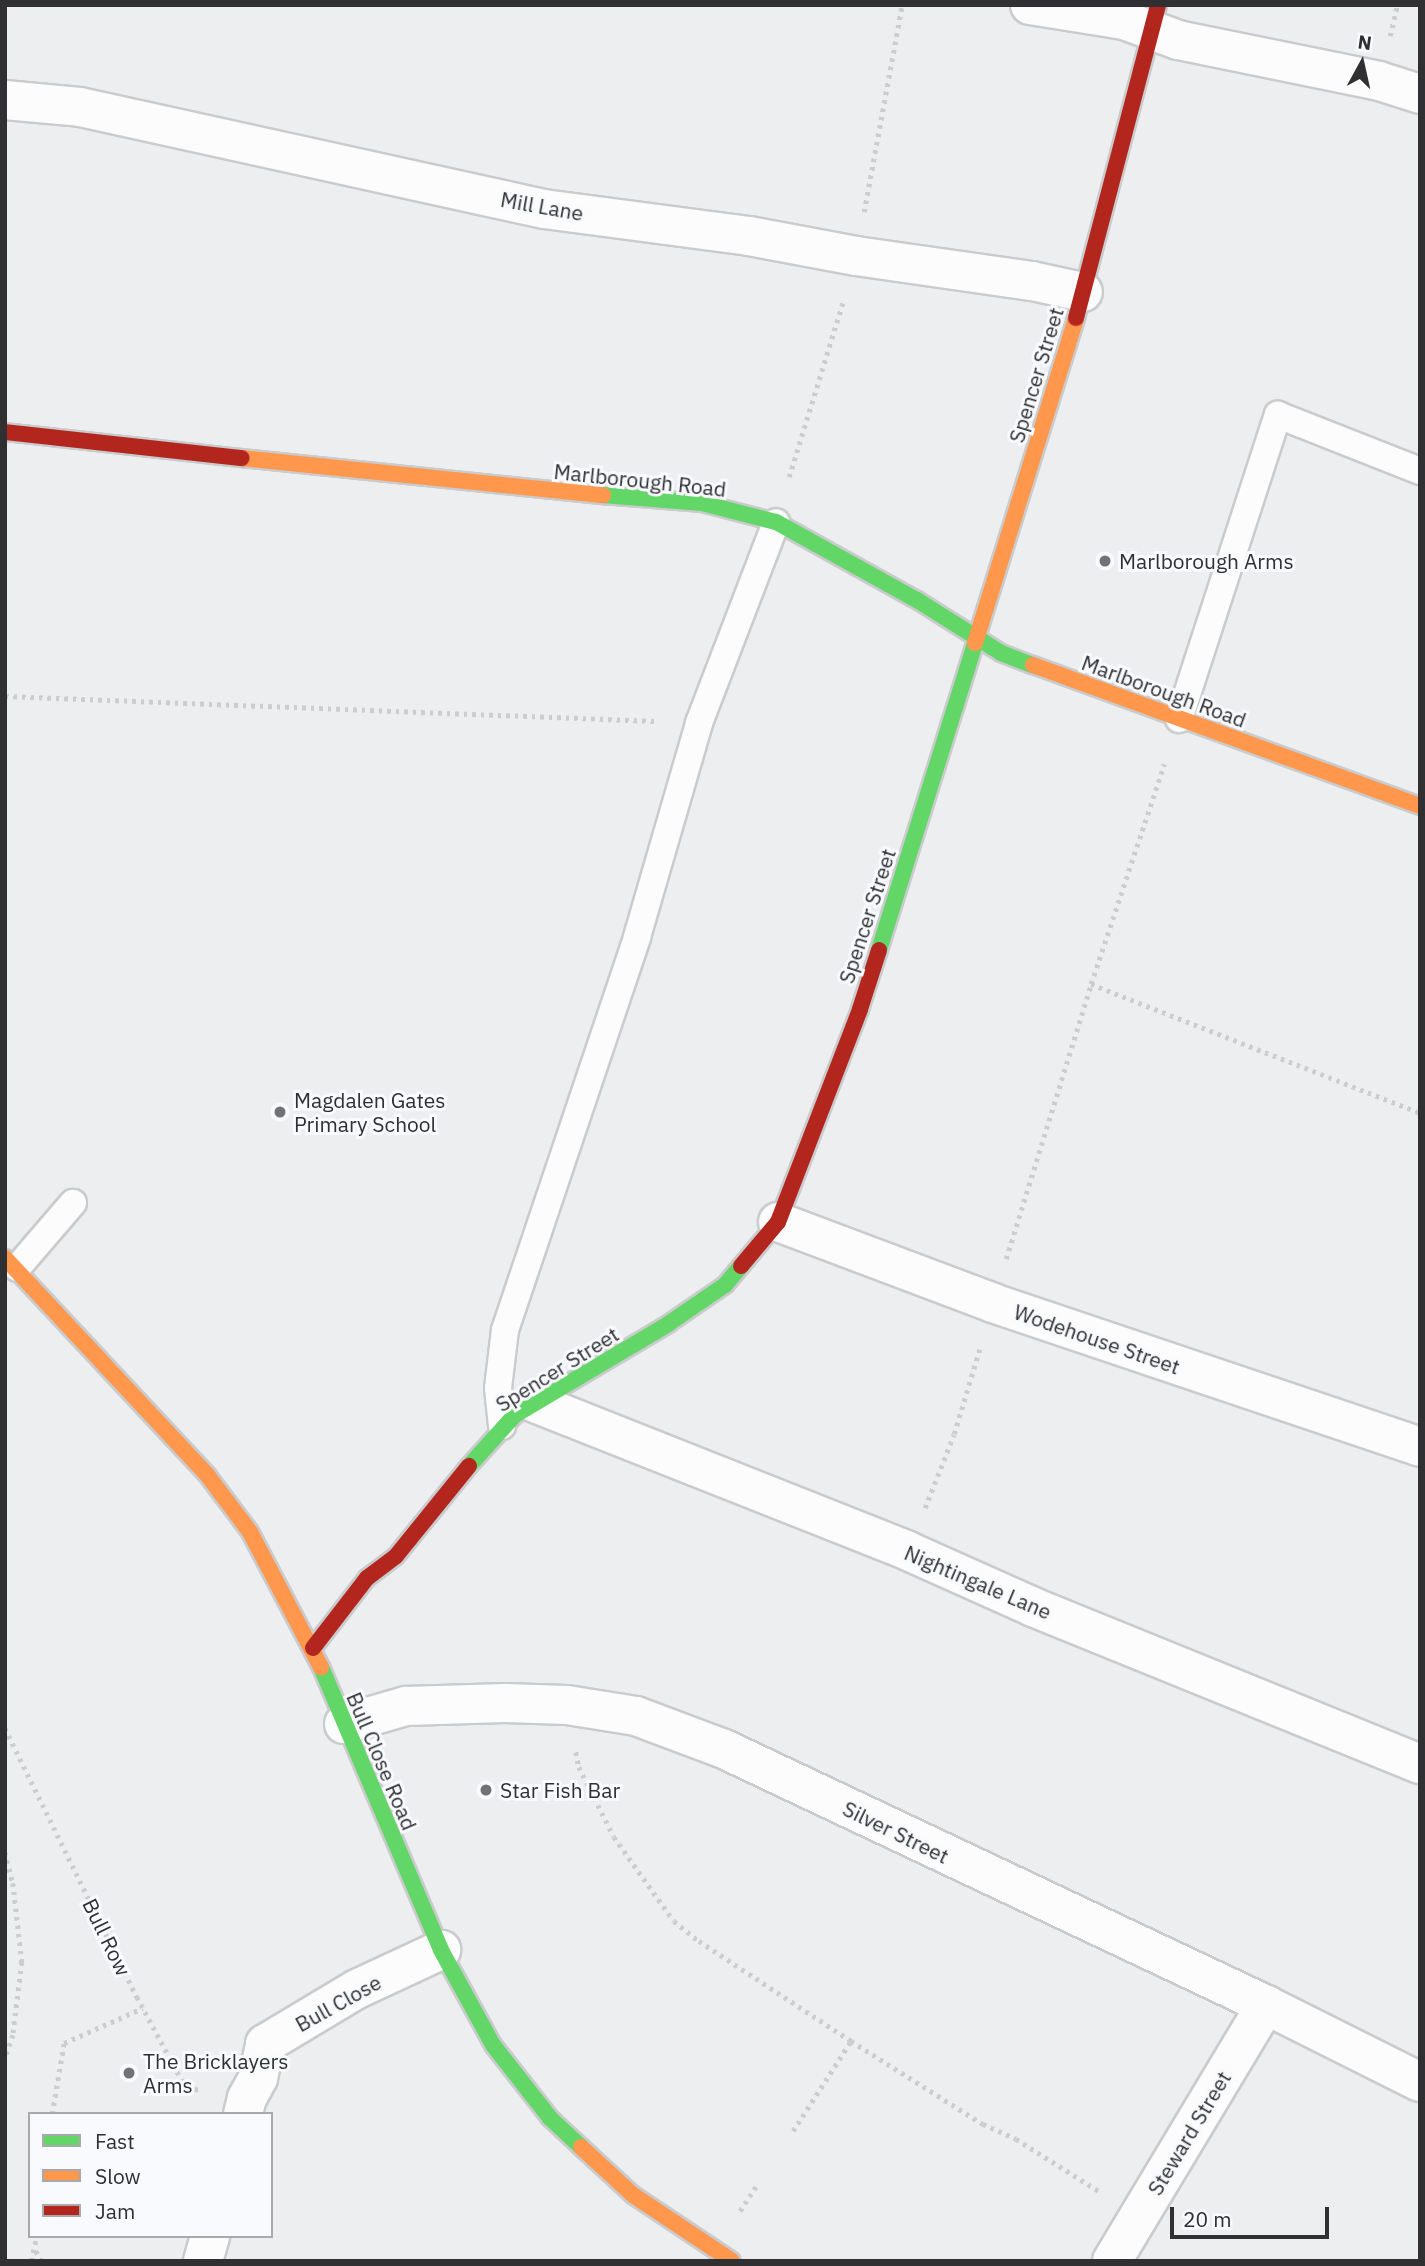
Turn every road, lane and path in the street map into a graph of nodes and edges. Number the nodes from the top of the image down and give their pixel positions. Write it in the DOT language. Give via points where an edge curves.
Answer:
graph roads {
  1 [pos="1030,5"];
  2 [pos="1154,18"];
  3 [pos="1420,94"];
  4 [pos="5,100"];
  5 [pos="1083,292"];
  6 [pos="5,432"];
  7 [pos="1420,471"];
  8 [pos="776,522"];
  9 [pos="977,639"];
  10 [pos="5,696"];
  11 [pos="1179,719"];
  12 [pos="699,723"];
  13 [pos="1420,806"];
  14 [pos="1091,984"];
  15 [pos="1420,1113"];
  16 [pos="73,1203"];
  17 [pos="778,1222"];
  18 [pos="11,1263"];
  19 [pos="993,1303"];
  20 [pos="535,1403"];
  21 [pos="502,1426"];
  22 [pos="1420,1447"];
  23 [pos="908,1551"];
  24 [pos="313,1648"];
  25 [pos="567,1705"];
  26 [pos="344,1724"];
  27 [pos="5,1728"];
  28 [pos="1420,1764"];
  29 [pos="5,1853"];
  30 [pos="440,1950"];
  31 [pos="1266,2005"];
  32 [pos="143,2008"];
  33 [pos="851,2041"];
  34 [pos="5,2059"];
  35 [pos="1420,2082"];
  36 [pos="245,2106"];
  37 [pos="52,2112"];
  38 [pos="793,2131"];
  39 [pos="1140,2216"];
  40 [pos="37,2238"];
  41 [pos="209,2238"];
  42 [pos="35,2250"];
  43 [pos="32,2261"];
  44 [pos="42,2261"];
  45 [pos="203,2261"];
  46 [pos="732,2261"];
  47 [pos="1112,2261"];
  1 -- 2 [label="street" via="1124,20"];
  2 -- 3 [label="street" via="1178,40 1379,81"];
  2 -- 5 [label="street, Spencer Street"];
  4 -- 5 [label="street, Mill Lane" via="80,107 544,209 748,236"];
  5 -- 9 [label="street, Spencer Street"];
  6 -- 8 [label="street, Marlborough Road" via="536,490 702,503"];
  7 -- 11 [label="lane" via="1278,415"];
  8 -- 9 [label="street, Marlborough Road" via="917,600"];
  8 -- 12 [label="lane"];
  9 -- 11 [label="street, Marlborough Road" via="1001,653"];
  9 -- 17 [label="street, Spencer Street" via="860,1009"];
  10 -- 12 [label="path"];
  11 -- 13 [label="street, Marlborough Road"];
  11 -- 14 [label="path"];
  12 -- 21 [label="lane" via="637,937 505,1330 498,1388"];
  14 -- 15 [label="path"];
  14 -- 19 [label="path"];
  16 -- 18 [label="lane"];
  17 -- 19 [label="street, Wodehouse Street"];
  17 -- 20 [label="street, Spencer Street" via="725,1284 668,1324"];
  18 -- 24 [label="street, Bull Close Road" via="208,1476 250,1532"];
  19 -- 22 [label="street, Wodehouse Street"];
  19 -- 23 [label="path" via="954,1434"];
  20 -- 21 [label="street, Spencer Street"];
  20 -- 23 [label="street, Nightingale Lane"];
  21 -- 24 [label="street, Spencer Street" via="396,1556 367,1578"];
  23 -- 28 [label="street, Nightingale Lane" via="1033,1607"];
  24 -- 26 [label="street, Bull Close Road"];
  25 -- 26 [label="street, Silver Street" via="406,1706"];
  25 -- 31 [label="street, Silver Street" via="636,1716 724,1749"];
  25 -- 33 [label="path" via="579,1767 614,1837 674,1921"];
  26 -- 30 [label="street, Bull Close Road"];
  27 -- 32 [label="path, Bull Row"];
  29 -- 34 [label="path" via="22,1962 13,2035"];
  30 -- 36 [label="street, Bull Close" via="357,1989 265,2045 258,2078"];
  30 -- 46 [label="street, Bull Close Road" via="493,2045 550,2118 634,2195"];
  31 -- 35 [label="street, Silver Street"];
  31 -- 39 [label="street, Steward Street"];
  32 -- 36 [label="path, Bull Row" via="186,2088"];
  32 -- 37 [label="path" via="64,2043"];
  33 -- 38 [label="path"];
  33 -- 39 [label="path"];
  39 -- 47 [label="street, Steward Street"];
  40 -- 42 [label="path"];
  41 -- 45 [label="street"];
  42 -- 43 [label="path"];
  42 -- 44 [label="path"];
}
